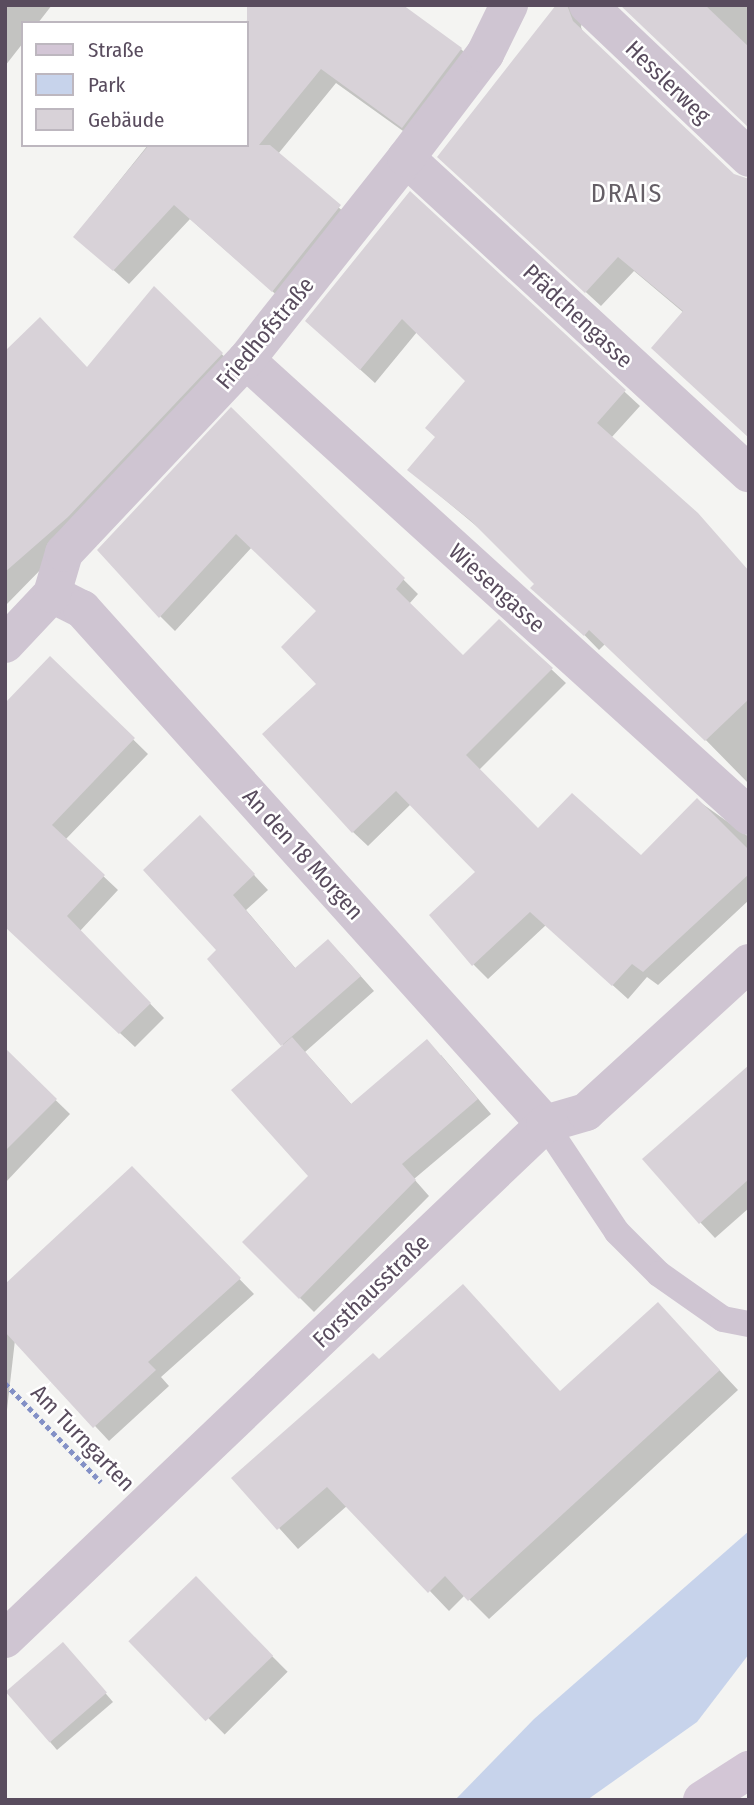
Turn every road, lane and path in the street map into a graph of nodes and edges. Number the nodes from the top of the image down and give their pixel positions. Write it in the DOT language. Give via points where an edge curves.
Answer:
graph roads {
  1 [pos="509,5"];
  2 [pos="588,5"];
  3 [pos="407,158"];
  4 [pos="749,158"];
  5 [pos="246,360"];
  6 [pos="749,473"];
  7 [pos="52,594"];
  8 [pos="5,644"];
  9 [pos="749,816"];
  10 [pos="749,963"];
  11 [pos="545,1124"];
  12 [pos="749,1324"];
  13 [pos="5,1383"];
  14 [pos="136,1518"];
  15 [pos="5,1639"];
  16 [pos="749,1770"];
  17 [pos="702,1800"];
  1 -- 3 [label="street, Friedhofstraße" via="485,54"];
  2 -- 4 [label="street, Hesslerweg"];
  3 -- 5 [label="street, Friedhofstraße"];
  3 -- 6 [label="street, Pfädchengasse"];
  5 -- 7 [label="street, Friedhofstraße" via="64,553"];
  5 -- 9 [label="street, Wiesengasse"];
  7 -- 8 [label="street, Friedhofstraße"];
  7 -- 11 [label="street, An den 18 Morgen" via="82,609"];
  10 -- 11 [label="street, Forsthausstraße" via="586,1112"];
  11 -- 12 [label="lane" via="617,1232 659,1275 723,1319"];
  11 -- 14 [label="street, Forsthausstraße"];
  13 -- 14 [label="path, Am Turngarten"];
  14 -- 15 [label="street, Forsthausstraße"];
  16 -- 17 [label="main road"];
}
